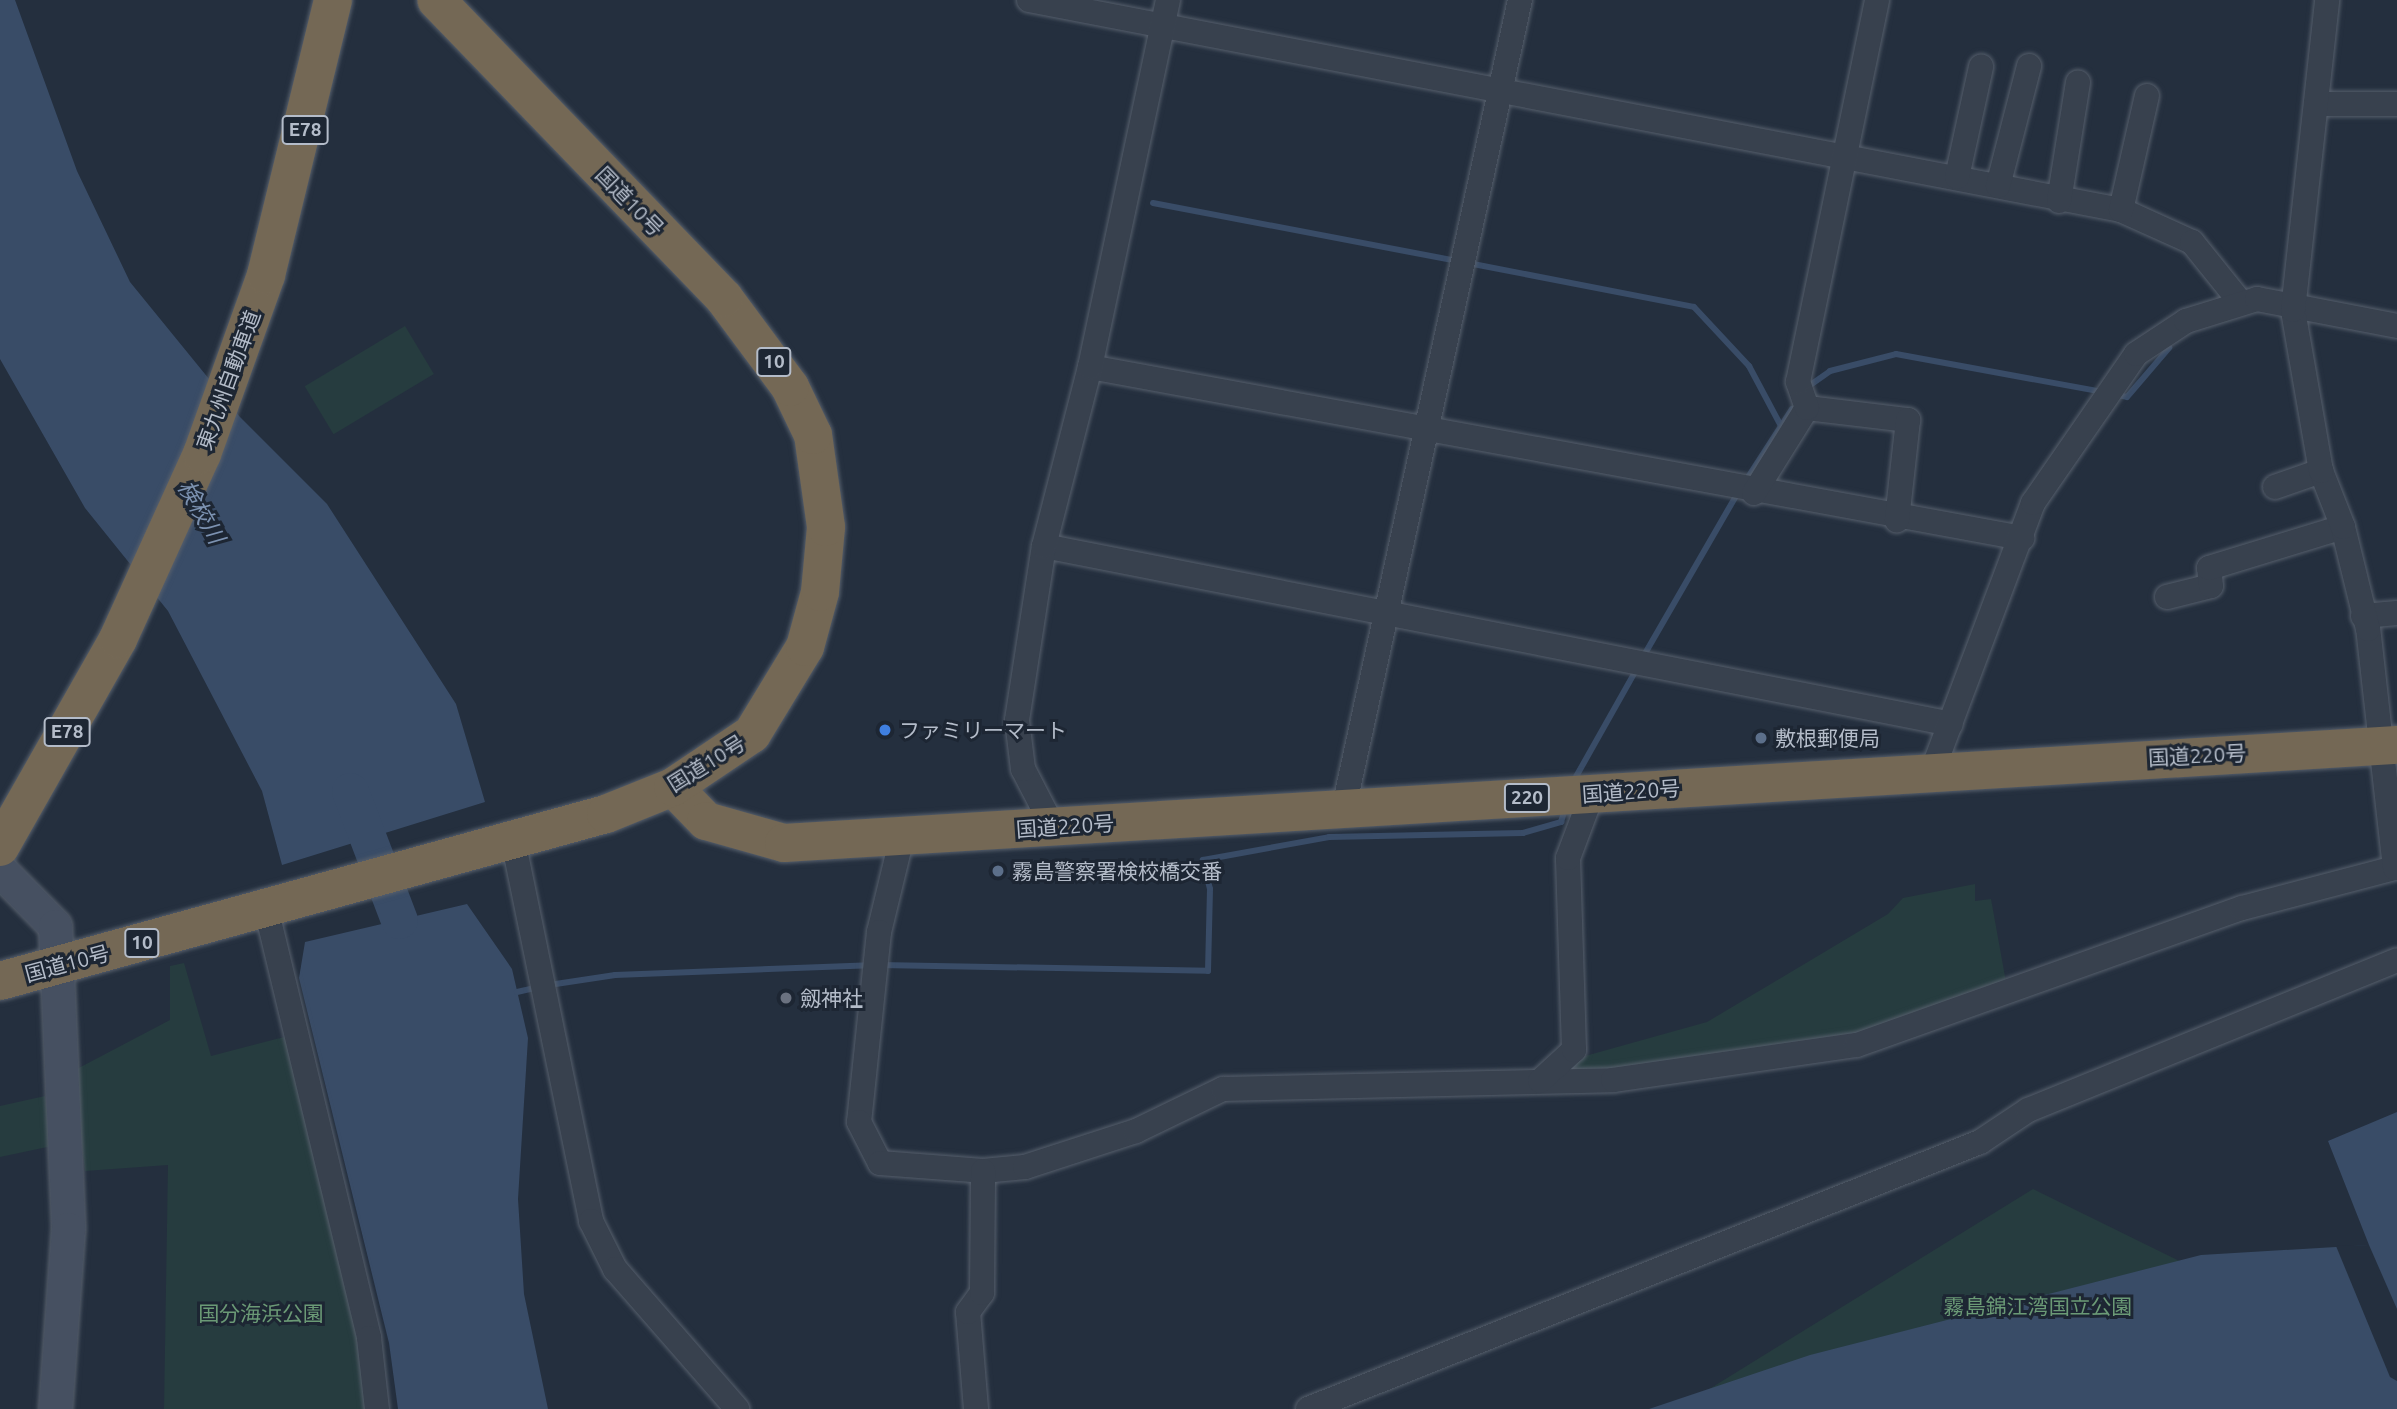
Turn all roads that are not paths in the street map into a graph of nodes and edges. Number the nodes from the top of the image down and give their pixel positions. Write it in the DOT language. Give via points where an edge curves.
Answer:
graph roads {
  1 [pos="314,0"];
  2 [pos="333,0"];
  3 [pos="436,0"];
  4 [pos="1029,0"];
  5 [pos="1168,0"];
  6 [pos="1520,0"];
  7 [pos="1877,0"];
  8 [pos="2327,0"];
  9 [pos="1163,25"];
  10 [pos="2029,66"];
  11 [pos="1981,67"];
  12 [pos="2078,83"];
  13 [pos="1499,94"];
  14 [pos="2147,96"];
  15 [pos="2316,104"];
  16 [pos="2397,104"];
  17 [pos="1846,160"];
  18 [pos="1957,177"];
  19 [pos="1998,186"];
  20 [pos="2059,201"];
  21 [pos="2122,210"];
  22 [pos="262,256"];
  23 [pos="2241,303"];
  24 [pos="2293,310"];
  25 [pos="2397,326"];
  26 [pos="1090,368"];
  27 [pos="1807,408"];
  28 [pos="1429,434"];
  29 [pos="2321,471"];
  30 [pos="2275,487"];
  31 [pos="1754,494"];
  32 [pos="1897,520"];
  33 [pos="2343,527"];
  34 [pos="2022,538"];
  35 [pos="1044,546"];
  36 [pos="2167,597"];
  37 [pos="1389,610"];
  38 [pos="2397,612"];
  39 [pos="2363,616"];
  40 [pos="1951,724"];
  41 [pos="2389,745"];
  42 [pos="1933,769"];
  43 [pos="674,787"];
  44 [pos="1592,794"];
  45 [pos="1344,807"];
  46 [pos="4,826"];
  47 [pos="1053,827"];
  48 [pos="902,836"];
  49 [pos="505,842"];
  50 [pos="0,870"];
  51 [pos="2396,872"];
  52 [pos="275,906"];
  53 [pos="2397,960"];
  54 [pos="19,978"];
  55 [pos="1540,1081"];
  56 [pos="983,1171"];
  57 [pos="55,1409"];
  58 [pos="377,1409"];
  59 [pos="737,1409"];
  60 [pos="976,1409"];
  61 [pos="1308,1409"];
  1 -- 22 [label="highway, 東九州自動車道 / E78"];
  2 -- 22 [label="highway, 東九州自動車道 / E78"];
  3 -- 43 [label="highway, 国道10号 / 10" via="724,298 790,387 813,435 826,527 820,592 805,647 752,734"];
  4 -- 9 [label="street"];
  5 -- 9 [label="street"];
  6 -- 13 [label="street"];
  7 -- 17 [label="street"];
  8 -- 15 [label="street"];
  9 -- 13 [label="street"];
  9 -- 26 [label="street"];
  10 -- 19 [label="street"];
  11 -- 18 [label="street"];
  12 -- 20 [label="street"];
  13 -- 17 [label="street"];
  13 -- 28 [label="street"];
  14 -- 21 [label="street"];
  15 -- 16 [label="street"];
  15 -- 24 [label="street"];
  17 -- 18 [label="street"];
  17 -- 27 [label="street" via="1798,382"];
  18 -- 19 [label="street"];
  19 -- 20 [label="street"];
  20 -- 21 [label="street"];
  21 -- 23 [label="street" via="2192,242"];
  22 -- 46 [label="highway, 東九州自動車道 / E78" via="110,636"];
  23 -- 24 [label="street" via="2268,298"];
  23 -- 34 [label="street" via="2186,321 2136,354 2034,503"];
  24 -- 25 [label="street" via="2349,313"];
  24 -- 29 [label="street"];
  26 -- 28 [label="street"];
  26 -- 35 [label="street"];
  27 -- 31 [label="street"];
  27 -- 32 [label="street" via="1908,420"];
  28 -- 31 [label="street"];
  28 -- 37 [label="street"];
  29 -- 30 [label="street"];
  29 -- 33 [label="street"];
  31 -- 32 [label="street"];
  32 -- 34 [label="street"];
  33 -- 36 [label="street" via="2209,568 2211,586"];
  33 -- 39 [label="street"];
  34 -- 40 [label="street"];
  35 -- 37 [label="street"];
  35 -- 47 [label="street" via="1017,745"];
  37 -- 40 [label="street"];
  37 -- 45 [label="street"];
  38 -- 39 [label="street"];
  39 -- 41 [label="street"];
  40 -- 42 [label="street"];
  41 -- 42 [label="highway, 国道220号 / 220"];
  41 -- 51 [label="street"];
  42 -- 44 [label="highway, 国道220号 / 220"];
  43 -- 48 [label="highway, 国道220号 / 220" via="706,821 737,833 784,843"];
  43 -- 49 [label="highway, 国道10号 / 10"];
  44 -- 45 [label="highway, 国道220号 / 220"];
  44 -- 55 [label="street" via="1569,858 1574,1050"];
  45 -- 47 [label="highway, 国道220号 / 220"];
  47 -- 48 [label="highway, 国道220号 / 220"];
  48 -- 56 [label="street" via="879,932 858,1110 864,1140 880,1163"];
  49 -- 52 [label="highway, 国道10号 / 10"];
  49 -- 59 [label="street" via="536,947 592,1221 604,1251"];
  50 -- 54 [label="street" via="55,926"];
  51 -- 55 [label="street" via="2242,908 1857,1045 1613,1080"];
  52 -- 54 [label="highway, 国道10号 / 10"];
  52 -- 58 [label="street" via="369,1338"];
  53 -- 61 [label="street" via="2028,1110 1980,1142"];
  54 -- 57 [label="street" via="68,1144"];
  55 -- 56 [label="street" via="1223,1089 1136,1131 1025,1167"];
  56 -- 60 [label="street" via="982,1293 968,1312"];
}
